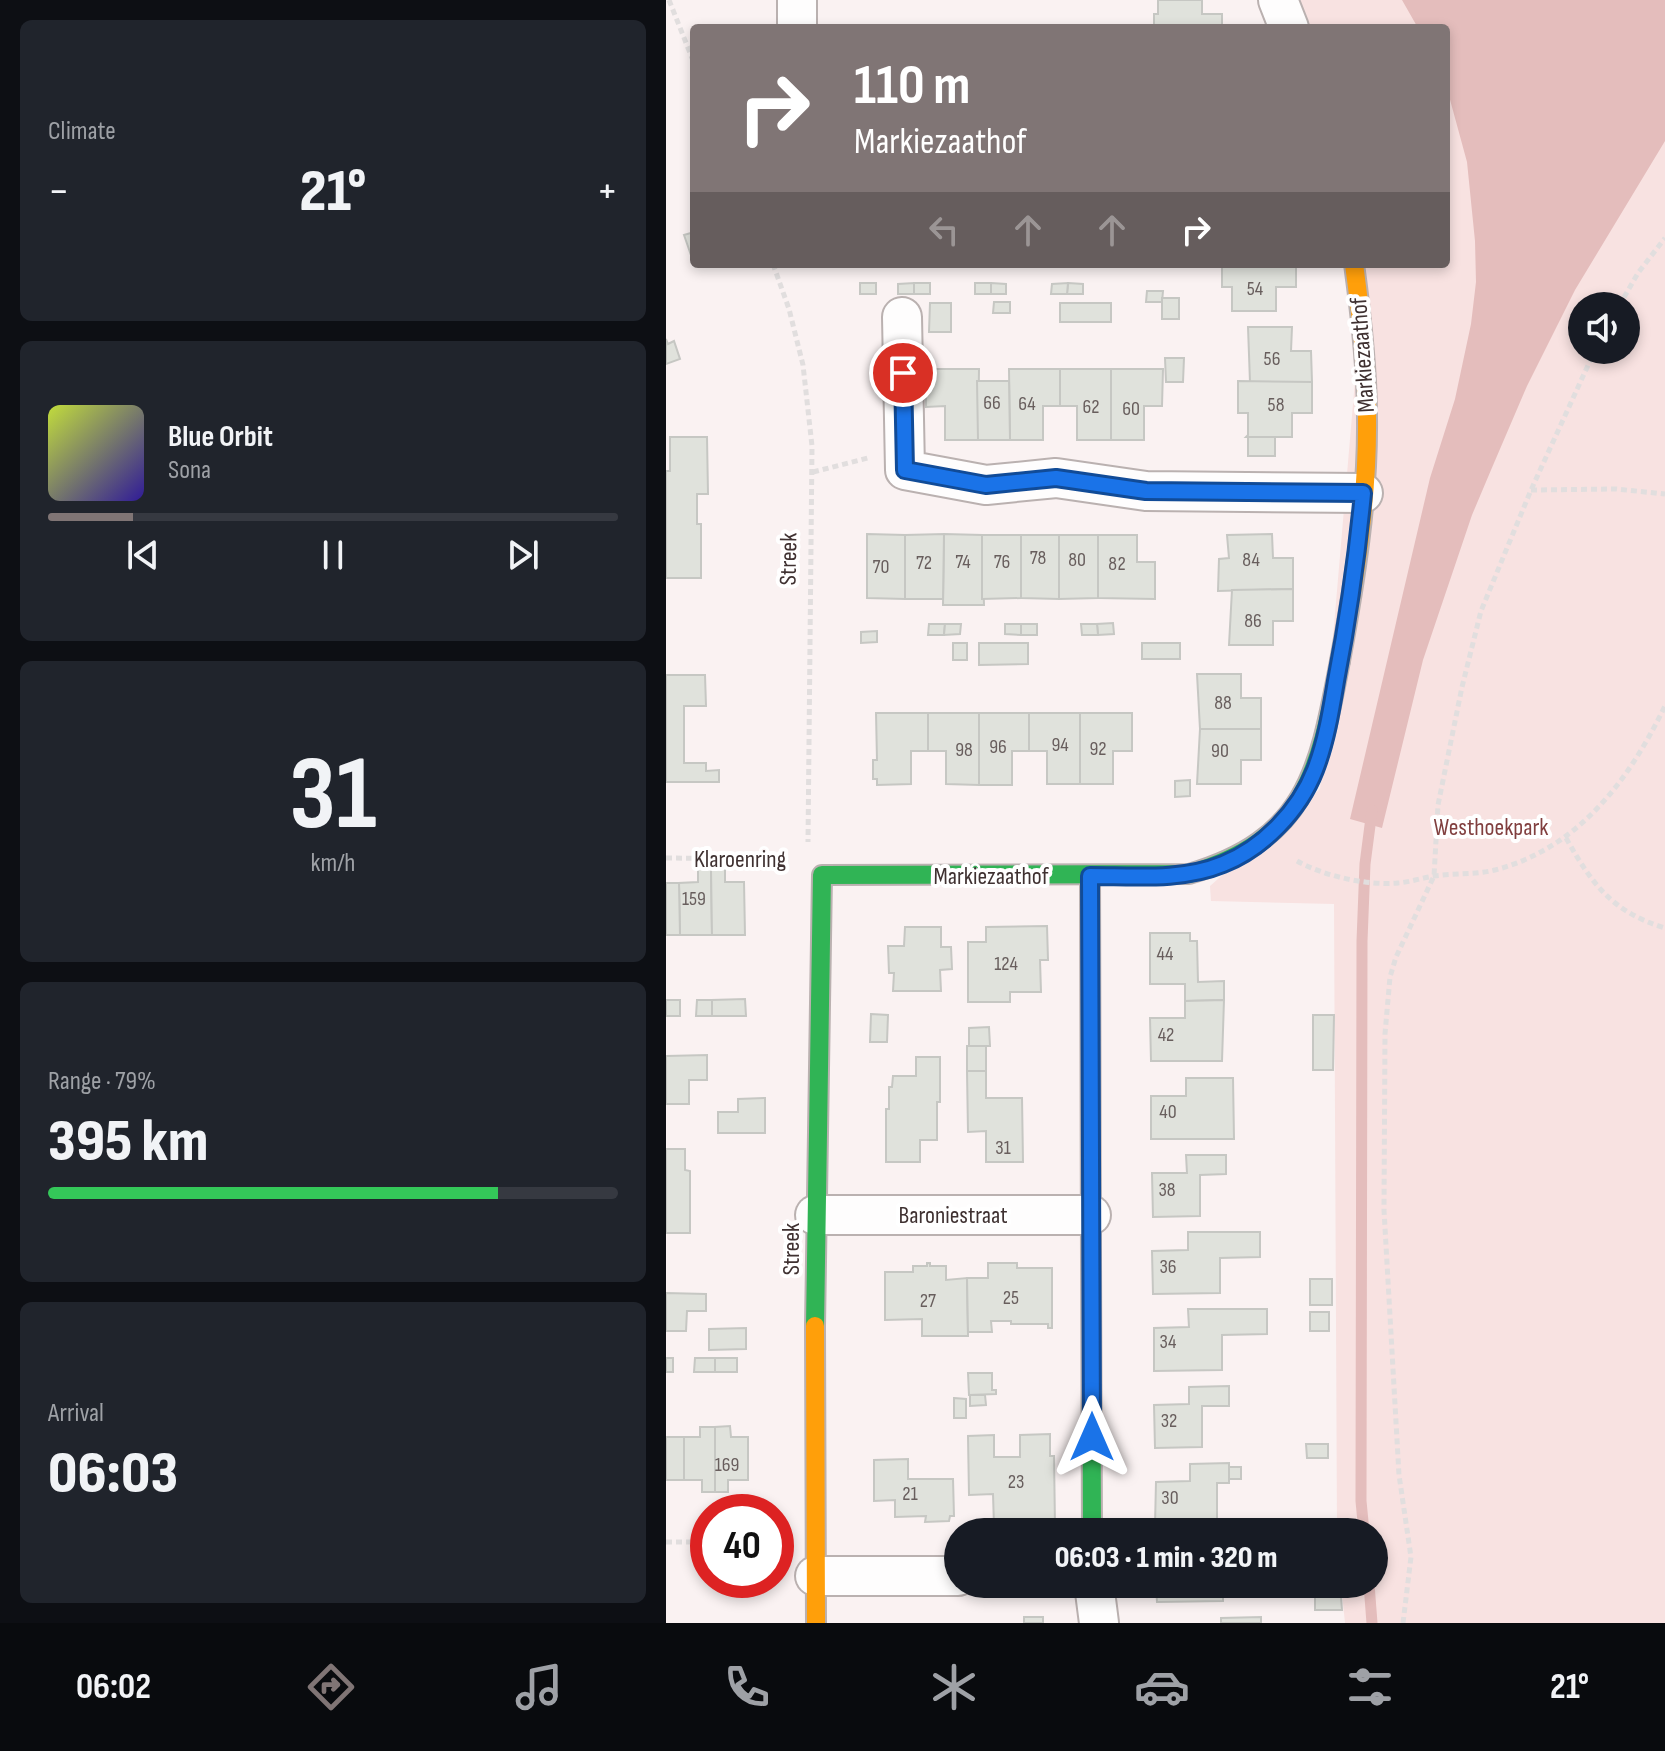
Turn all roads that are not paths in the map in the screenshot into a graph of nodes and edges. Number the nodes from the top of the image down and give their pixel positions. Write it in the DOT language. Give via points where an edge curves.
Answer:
graph roads {
  1 [pos="797,0"];
  2 [pos="1278,0"];
  3 [pos="797,24"];
  4 [pos="1287,24"];
  5 [pos="1354,268"];
  6 [pos="902,317"];
  7 [pos="1363,493"];
  8 [pos="822,875"];
  9 [pos="1090,876"];
  10 [pos="815,1215"];
  11 [pos="1091,1215"];
  12 [pos="1092,1518"];
  13 [pos="815,1576"];
  14 [pos="944,1576"];
  15 [pos="1096,1598"];
  16 [pos="816,1623"];
  17 [pos="1099,1623"];
  1 -- 3 [label="street"];
  2 -- 4 [label="street"];
  5 -- 7 [label="street, Markiezaathof" via="1366,377"];
  6 -- 7 [label="street" via="905,470 986,485 1056,478 1146,491"];
  7 -- 9 [label="street, Markiezaathof" via="1351,600 1328,724 1314,771 1298,801 1266,837 1222,865 1189,874"];
  8 -- 9 [label="street, Markiezaathof"];
  8 -- 10 [label="street, Streek"];
  9 -- 11 [label="street"];
  10 -- 11 [label="street, Baroniestraat"];
  10 -- 13 [label="street, Streek"];
  11 -- 12 [label="street"];
  13 -- 14 [label="street"];
  13 -- 16 [label="street, Streek"];
  15 -- 17 [label="street"];
}
